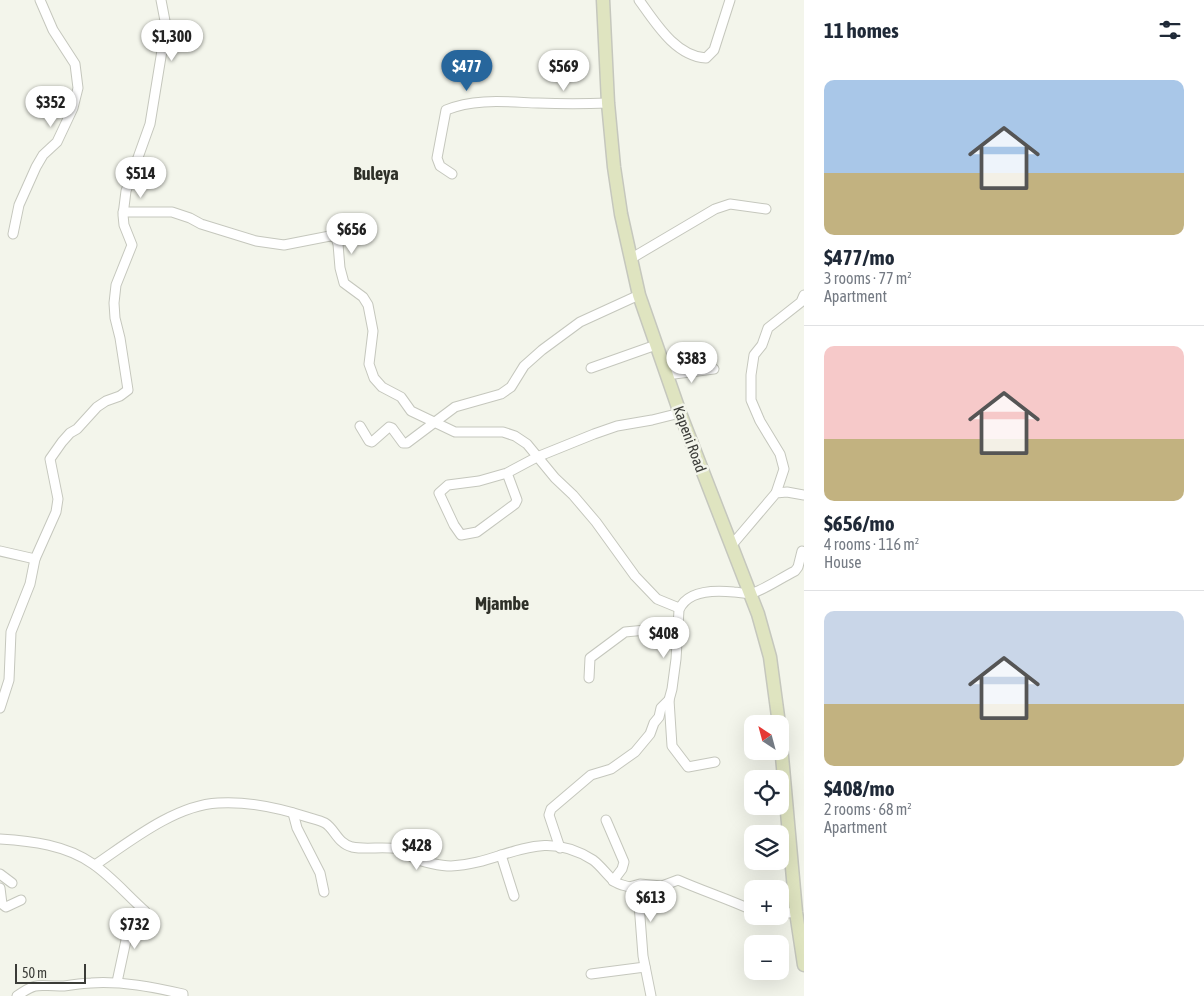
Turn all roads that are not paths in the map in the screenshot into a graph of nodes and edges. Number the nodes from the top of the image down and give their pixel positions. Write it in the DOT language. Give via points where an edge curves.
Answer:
graph roads {
  1 [pos="40,0"];
  2 [pos="161,0"];
  3 [pos="603,0"];
  4 [pos="639,0"];
  5 [pos="730,0"];
  6 [pos="608,103"];
  7 [pos="452,174"];
  8 [pos="766,208"];
  9 [pos="123,212"];
  10 [pos="13,234"];
  11 [pos="632,258"];
  12 [pos="639,294"];
  13 [pos="804,295"];
  14 [pos="656,345"];
  15 [pos="591,368"];
  16 [pos="714,369"];
  17 [pos="666,375"];
  18 [pos="680,413"];
  19 [pos="435,422"];
  20 [pos="360,426"];
  21 [pos="537,457"];
  22 [pos="507,473"];
  23 [pos="776,493"];
  24 [pos="804,495"];
  25 [pos="731,546"];
  26 [pos="802,550"];
  27 [pos="0,551"];
  28 [pos="35,559"];
  29 [pos="751,594"];
  30 [pos="679,608"];
  31 [pos="677,627"];
  32 [pos="589,678"];
  33 [pos="669,700"];
  34 [pos="0,708"];
  35 [pos="778,715"];
  36 [pos="782,760"];
  37 [pos="715,762"];
  38 [pos="293,813"];
  39 [pos="606,820"];
  40 [pos="0,839"];
  41 [pos="560,848"];
  42 [pos="501,855"];
  43 [pos="94,865"];
  44 [pos="0,874"];
  45 [pos="614,881"];
  46 [pos="12,883"];
  47 [pos="629,887"];
  48 [pos="0,888"];
  49 [pos="324,892"];
  50 [pos="514,896"];
  51 [pos="21,900"];
  52 [pos="744,906"];
  53 [pos="796,912"];
  54 [pos="789,913"];
  55 [pos="804,965"];
  56 [pos="644,967"];
  57 [pos="591,974"];
  58 [pos="117,982"];
  59 [pos="17,996"];
  60 [pos="183,996"];
  61 [pos="651,996"];
  1 -- 10 [label="street" via="53,30 75,64 78,88 58,142 43,155 25,190"];
  2 -- 9 [label="street" via="166,26 150,124 126,191"];
  3 -- 6 [label="main road, Kapeni Road"];
  4 -- 5 [label="street" via="665,35 687,53 699,58 706,58 714,50"];
  6 -- 7 [label="street" via="495,101 463,104 446,110 437,158 440,166"];
  6 -- 11 [label="main road, Kapeni Road" via="621,214"];
  8 -- 11 [label="street" via="730,204 715,209"];
  9 -- 19 [label="street" via="172,212 256,241 284,245 335,235 344,283 368,305 373,331 369,364 374,378 382,387 401,397 411,411"];
  9 -- 28 [label="street" via="122,220 132,245 116,285 114,303 128,390 96,407 50,459 58,500"];
  11 -- 12 [label="main road, Kapeni Road"];
  12 -- 14 [label="main road, Kapeni Road"];
  12 -- 19 [label="street" via="580,322 524,366 511,388 456,407"];
  13 -- 23 [label="street" via="801,302 768,328 754,355 751,375 752,400 760,421 780,454 784,469"];
  14 -- 15 [label="street"];
  14 -- 17 [label="main road, Kapeni Road"];
  16 -- 17 [label="street"];
  17 -- 18 [label="main road, Kapeni Road"];
  18 -- 21 [label="street" via="617,426"];
  18 -- 25 [label="main road, Kapeni Road"];
  19 -- 20 [label="street" via="407,443 403,443 389,427 372,442 369,441"];
  19 -- 21 [label="street" via="458,432 508,433 527,444"];
  21 -- 22 [label="street"];
  21 -- 30 [label="street" via="596,522 635,576 657,599"];
  22 -- 22 [label="street" via="479,482 448,485 440,493 461,535 477,532 515,504 517,500"];
  23 -- 24 [label="street"];
  23 -- 25 [label="street"];
  25 -- 29 [label="main road, Kapeni Road"];
  26 -- 29 [label="street" via="795,571"];
  27 -- 28 [label="street"];
  28 -- 34 [label="street" via="30,584 11,632 10,680"];
  29 -- 30 [label="street" via="706,592 691,596"];
  29 -- 35 [label="main road, Kapeni Road" via="766,638"];
  30 -- 31 [label="street"];
  31 -- 32 [label="street" via="625,632 590,658"];
  31 -- 33 [label="street" via="675,675"];
  33 -- 37 [label="street" via="672,746 688,767"];
  33 -- 41 [label="street" via="661,708 650,734 635,752 611,768 591,775 551,809 549,816"];
  36 -- 53 [label="main road"];
  38 -- 42 [label="street" via="326,823 336,837 352,847 399,849 418,859 450,866"];
  38 -- 43 [label="street" via="231,802 195,806 163,820"];
  38 -- 49 [label="street" via="297,828 320,873"];
  39 -- 45 [label="street" via="624,862"];
  40 -- 43 [label="street" via="63,849"];
  41 -- 42 [label="street" via="526,847"];
  41 -- 45 [label="street" via="594,861"];
  42 -- 50 [label="street"];
  43 -- 58 [label="street" via="145,911 132,921"];
  44 -- 46 [label="street"];
  45 -- 47 [label="street"];
  47 -- 52 [label="street" via="640,884 662,886 678,880"];
  47 -- 56 [label="street" via="639,894"];
  48 -- 51 [label="street" via="2,904 6,907"];
  53 -- 54 [label="street"];
  53 -- 55 [label="main road"];
  56 -- 57 [label="street"];
  56 -- 61 [label="street"];
  58 -- 59 [label="street" via="38,985"];
  58 -- 60 [label="street"];
}
